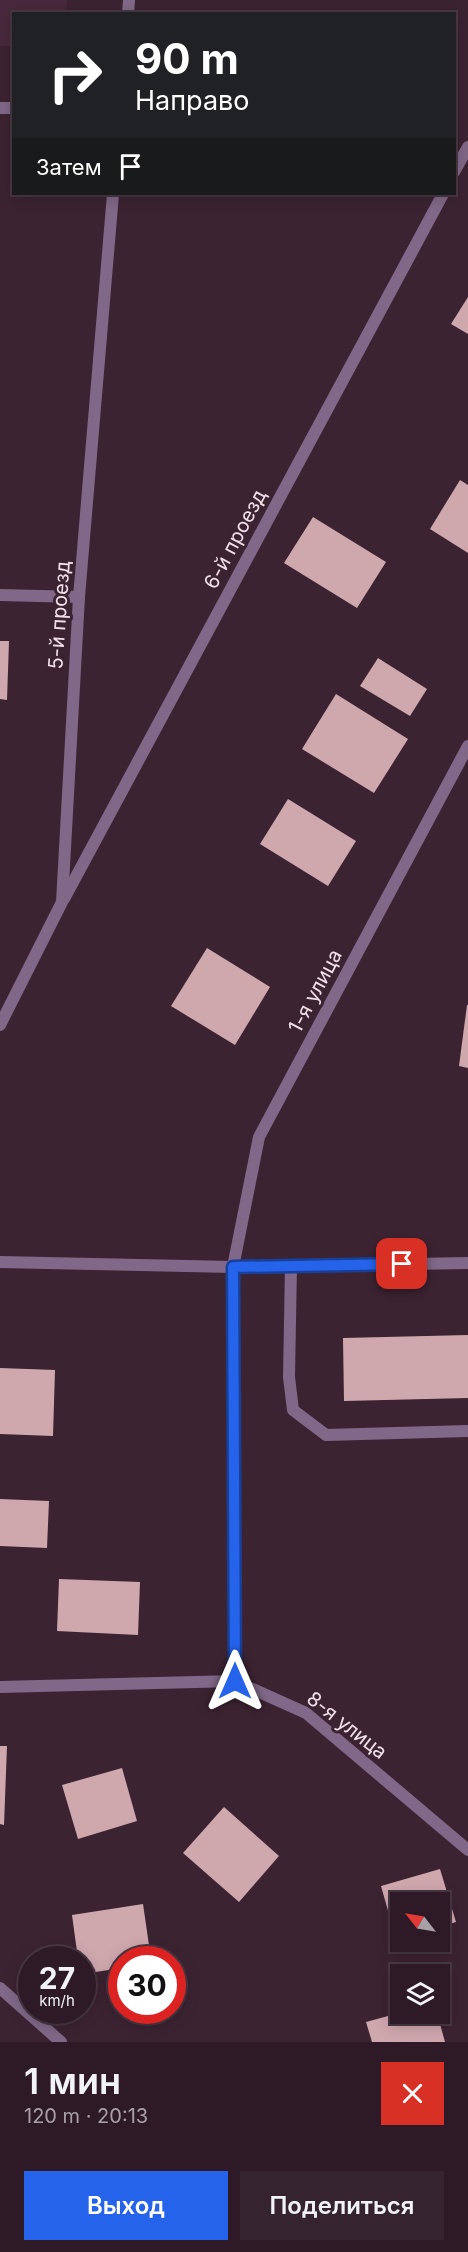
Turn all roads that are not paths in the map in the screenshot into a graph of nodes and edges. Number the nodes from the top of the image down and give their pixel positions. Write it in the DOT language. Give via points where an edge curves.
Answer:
graph roads {
  1 [pos="468,147"];
  2 [pos="456,168"];
  3 [pos="113,195"];
  4 [pos="442,195"];
  5 [pos="0,595"];
  6 [pos="79,597"];
  7 [pos="468,746"];
  8 [pos="62,902"];
  9 [pos="0,1025"];
  10 [pos="0,1262"];
  11 [pos="468,1263"];
  12 [pos="291,1266"];
  13 [pos="233,1267"];
  14 [pos="468,1431"];
  15 [pos="235,1681"];
  16 [pos="0,1687"];
  17 [pos="468,1850"];
  18 [pos="0,1988"];
  19 [pos="61,2042"];
  1 -- 2 [label="street"];
  3 -- 6 [label="street, 5-й проезд"];
  4 -- 8 [label="street, 6-й проезд"];
  5 -- 6 [label="street"];
  6 -- 8 [label="street, 5-й проезд"];
  7 -- 13 [label="street, 1-я улица" via="259,1137"];
  8 -- 9 [label="street, 5-й проезд"];
  10 -- 13 [label="street"];
  11 -- 12 [label="street"];
  12 -- 13 [label="street"];
  12 -- 14 [label="street" via="289,1377 293,1410 326,1436"];
  13 -- 15 [label="street, 1-я улица"];
  15 -- 16 [label="street, 8-я улица"];
  15 -- 17 [label="street, 8-я улица" via="306,1713"];
  18 -- 19 [label="street"];
}
